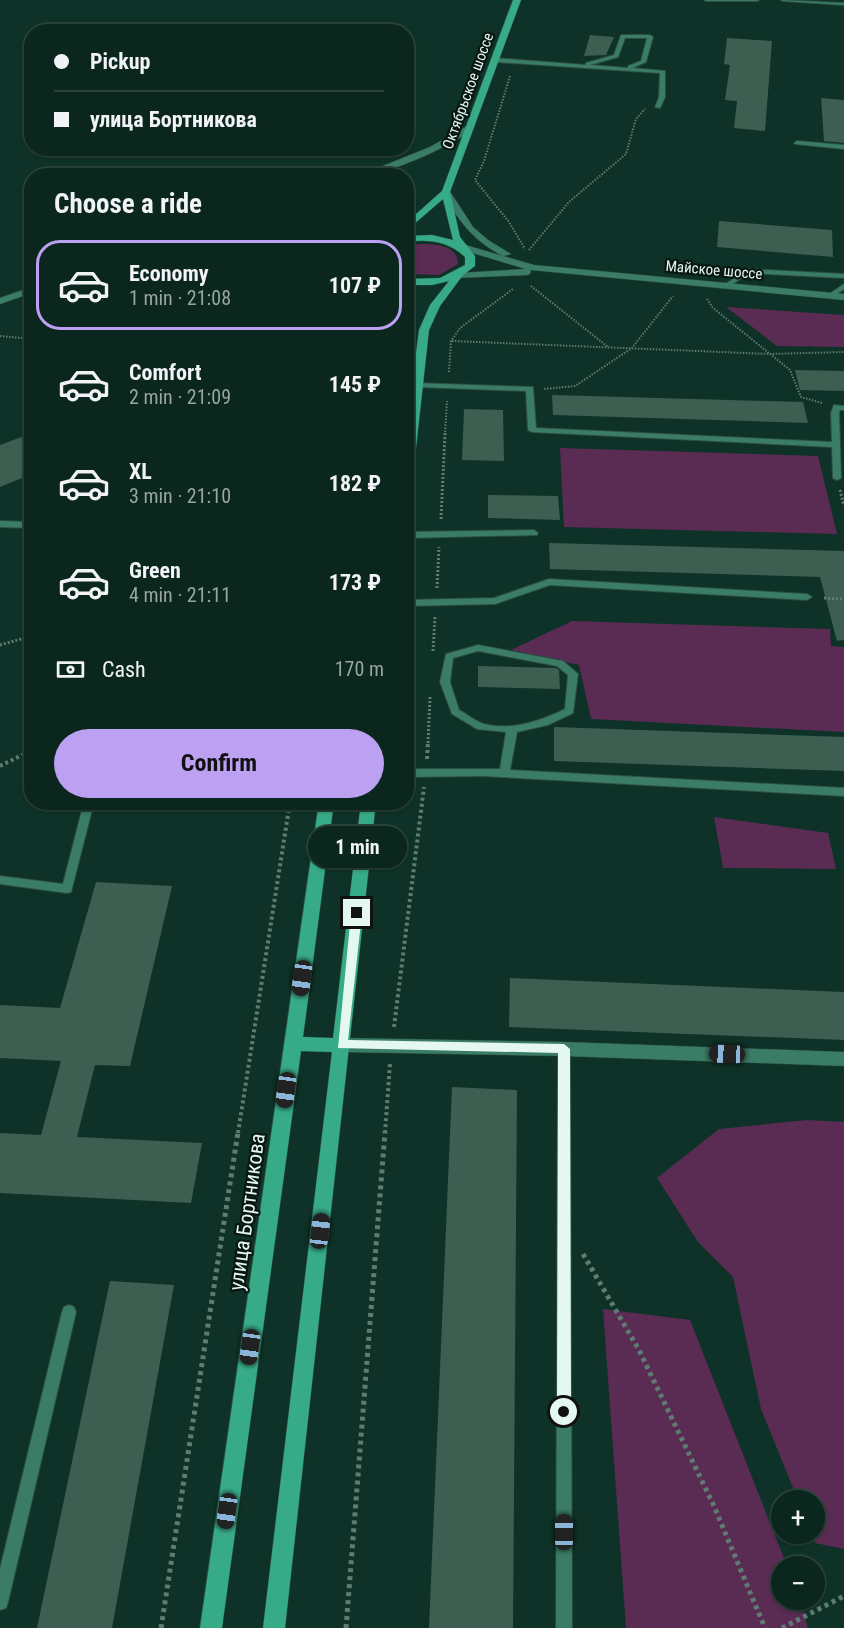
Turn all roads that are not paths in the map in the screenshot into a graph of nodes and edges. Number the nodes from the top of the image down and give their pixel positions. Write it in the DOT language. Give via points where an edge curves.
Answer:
graph roads {
  1 [pos="518,0"];
  2 [pos="706,0"];
  3 [pos="757,0"];
  4 [pos="783,0"];
  5 [pos="844,4"];
  6 [pos="495,60"];
  7 [pos="576,68"];
  8 [pos="627,68"];
  9 [pos="658,108"];
  10 [pos="470,128"];
  11 [pos="797,143"];
  12 [pos="844,147"];
  13 [pos="383,168"];
  14 [pos="446,192"];
  15 [pos="414,221"];
  16 [pos="414,239"];
  17 [pos="462,247"];
  18 [pos="581,273"];
  19 [pos="459,276"];
  20 [pos="844,276"];
  21 [pos="414,282"];
  22 [pos="726,286"];
  23 [pos="844,286"];
  24 [pos="24,293"];
  25 [pos="830,296"];
  26 [pos="844,297"];
  27 [pos="0,301"];
  28 [pos="418,386"];
  29 [pos="841,408"];
  30 [pos="414,419"];
  31 [pos="835,445"];
  32 [pos="837,478"];
  33 [pos="0,524"];
  34 [pos="24,525"];
  35 [pos="534,533"];
  36 [pos="414,535"];
  37 [pos="807,597"];
  38 [pos="414,603"];
  39 [pos="512,729"];
  40 [pos="414,773"];
  41 [pos="504,774"];
  42 [pos="844,792"];
  43 [pos="87,810"];
  44 [pos="326,810"];
  45 [pos="368,810"];
  46 [pos="0,880"];
  47 [pos="293,1044"];
  48 [pos="342,1045"];
  49 [pos="564,1049"];
  50 [pos="844,1059"];
  51 [pos="69,1312"];
  52 [pos="0,1602"];
  53 [pos="211,1628"];
  54 [pos="274,1628"];
  55 [pos="564,1628"];
  1 -- 6 [label="main road, Октябрьское шоссе"];
  2 -- 3 [label="lane"];
  4 -- 5 [label="lane"];
  6 -- 7 [label="lane"];
  6 -- 10 [label="main road, Октябрьское шоссе"];
  7 -- 8 [label="lane"];
  7 -- 8 [label="lane" via="615,56 623,36 650,37 643,62"];
  8 -- 9 [label="lane" via="663,72"];
  10 -- 13 [label="street" via="433,149"];
  10 -- 14 [label="main road, Октябрьское шоссе"];
  11 -- 12 [label="lane"];
  14 -- 15 [label="main road, Октябрьское шоссе"];
  14 -- 17 [label="main road" via="455,237"];
  14 -- 18 [label="street, Майское шоссе" via="470,230 495,249 554,270"];
  16 -- 17 [label="main road" via="431,238"];
  17 -- 18 [label="street, Майское шоссе" via="533,268"];
  17 -- 19 [label="main road" via="470,256 470,266"];
  18 -- 19 [label="street, Майское шоссе" via="493,272"];
  18 -- 22 [label="street, Майское шоссе"];
  19 -- 21 [label="main road"];
  19 -- 28 [label="main road" via="435,305 424,330"];
  20 -- 22 [label="lane" via="748,271"];
  22 -- 25 [label="street, Майское шоссе"];
  23 -- 25 [label="lane"];
  24 -- 27 [label="street"];
  25 -- 26 [label="street, Майское шоссе"];
  28 -- 30 [label="main road"];
  28 -- 31 [label="lane" via="530,389 532,430"];
  29 -- 31 [label="lane"];
  31 -- 32 [label="lane"];
  33 -- 34 [label="lane"];
  35 -- 36 [label="lane"];
  37 -- 38 [label="lane" via="549,582 495,601"];
  39 -- 39 [label="lane" via="545,723 570,711 573,674 560,663 478,648 449,656 445,682 455,712 482,727"];
  39 -- 41 [label="lane"];
  40 -- 41 [label="lane"];
  41 -- 42 [label="lane"];
  43 -- 46 [label="lane" via="67,889"];
  44 -- 47 [label="main road, улица Бортникова"];
  45 -- 48 [label="main road"];
  47 -- 48 [label="main road"];
  47 -- 53 [label="main road, улица Бортникова"];
  48 -- 49 [label="street"];
  48 -- 54 [label="main road"];
  49 -- 50 [label="street"];
  49 -- 55 [label="lane"];
  51 -- 52 [label="lane"];
}
